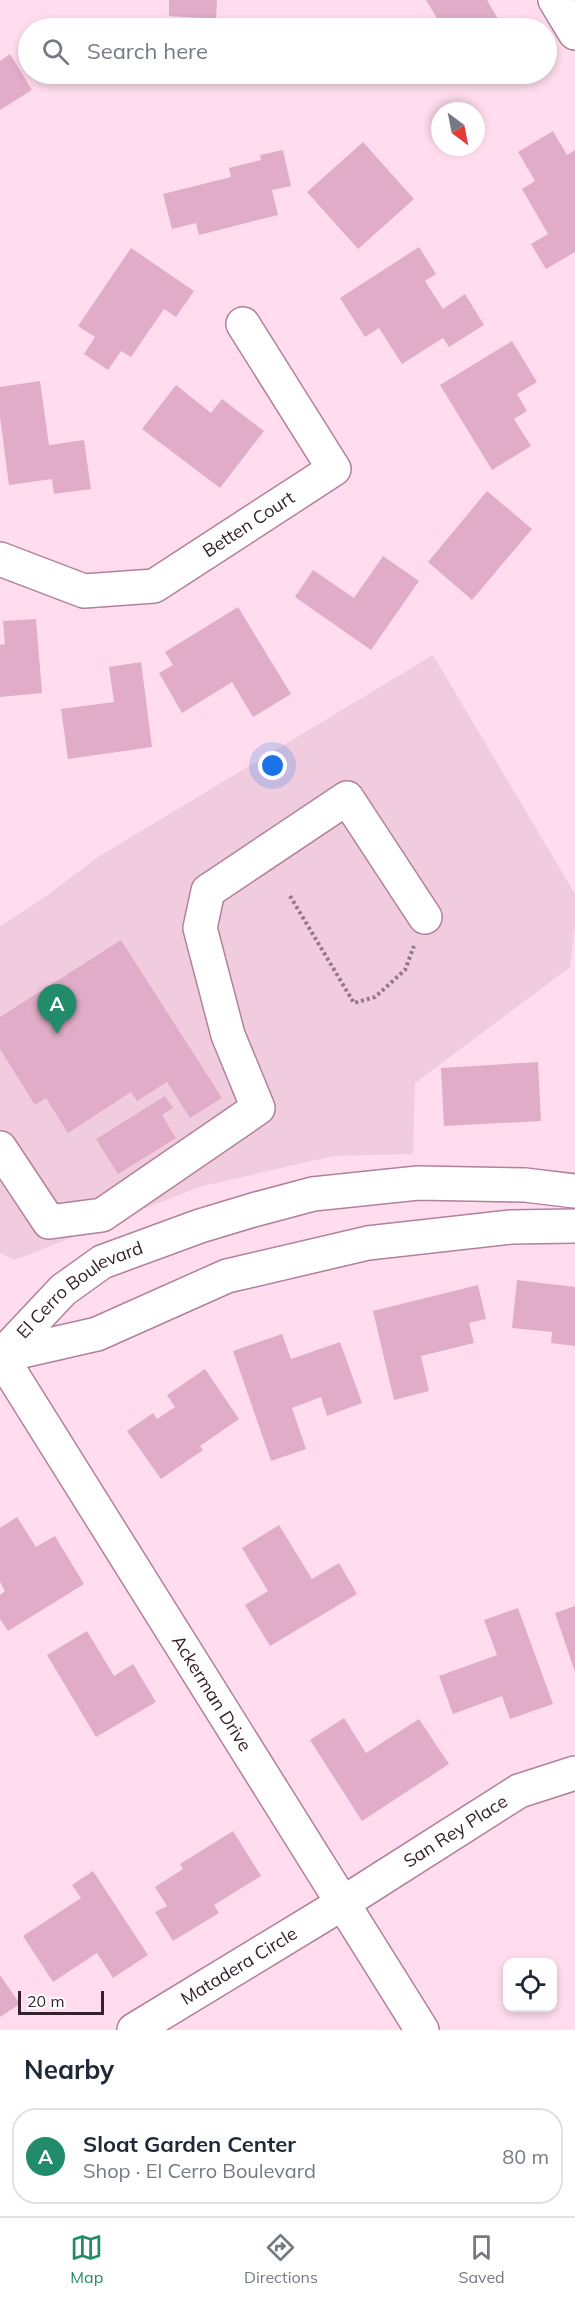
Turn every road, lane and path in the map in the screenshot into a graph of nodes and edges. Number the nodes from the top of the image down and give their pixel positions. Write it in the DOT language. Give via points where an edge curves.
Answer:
graph roads {
  1 [pos="555,0"];
  2 [pos="575,33"];
  3 [pos="243,324"];
  4 [pos="0,559"];
  5 [pos="290,896"];
  6 [pos="425,917"];
  7 [pos="0,1148"];
  8 [pos="575,1191"];
  9 [pos="575,1226"];
  10 [pos="0,1356"];
  11 [pos="575,1773"];
  12 [pos="343,1903"];
  13 [pos="134,2030"];
  14 [pos="422,2030"];
  1 -- 2 [label="street"];
  3 -- 4 [label="street, Betten Court" via="334,469 154,586 84,591"];
  5 -- 6 [label="path" via="354,1003 375,997 405,970"];
  6 -- 7 [label="street" via="347,798 208,891 200,928 228,1035 258,1108 102,1215 49,1222"];
  8 -- 10 [label="street, El Cerro Boulevard" via="525,1185 418,1184 313,1194 253,1210 102,1262 63,1290"];
  9 -- 10 [label="street, El Cerro Boulevard" via="511,1227 368,1243 227,1275 97,1334"];
  10 -- 12 [label="street, Ackerman Drive"];
  11 -- 12 [label="street, San Rey Place" via="519,1791"];
  12 -- 13 [label="street, Matadera Circle"];
  12 -- 14 [label="street, Ackerman Drive"];
}
